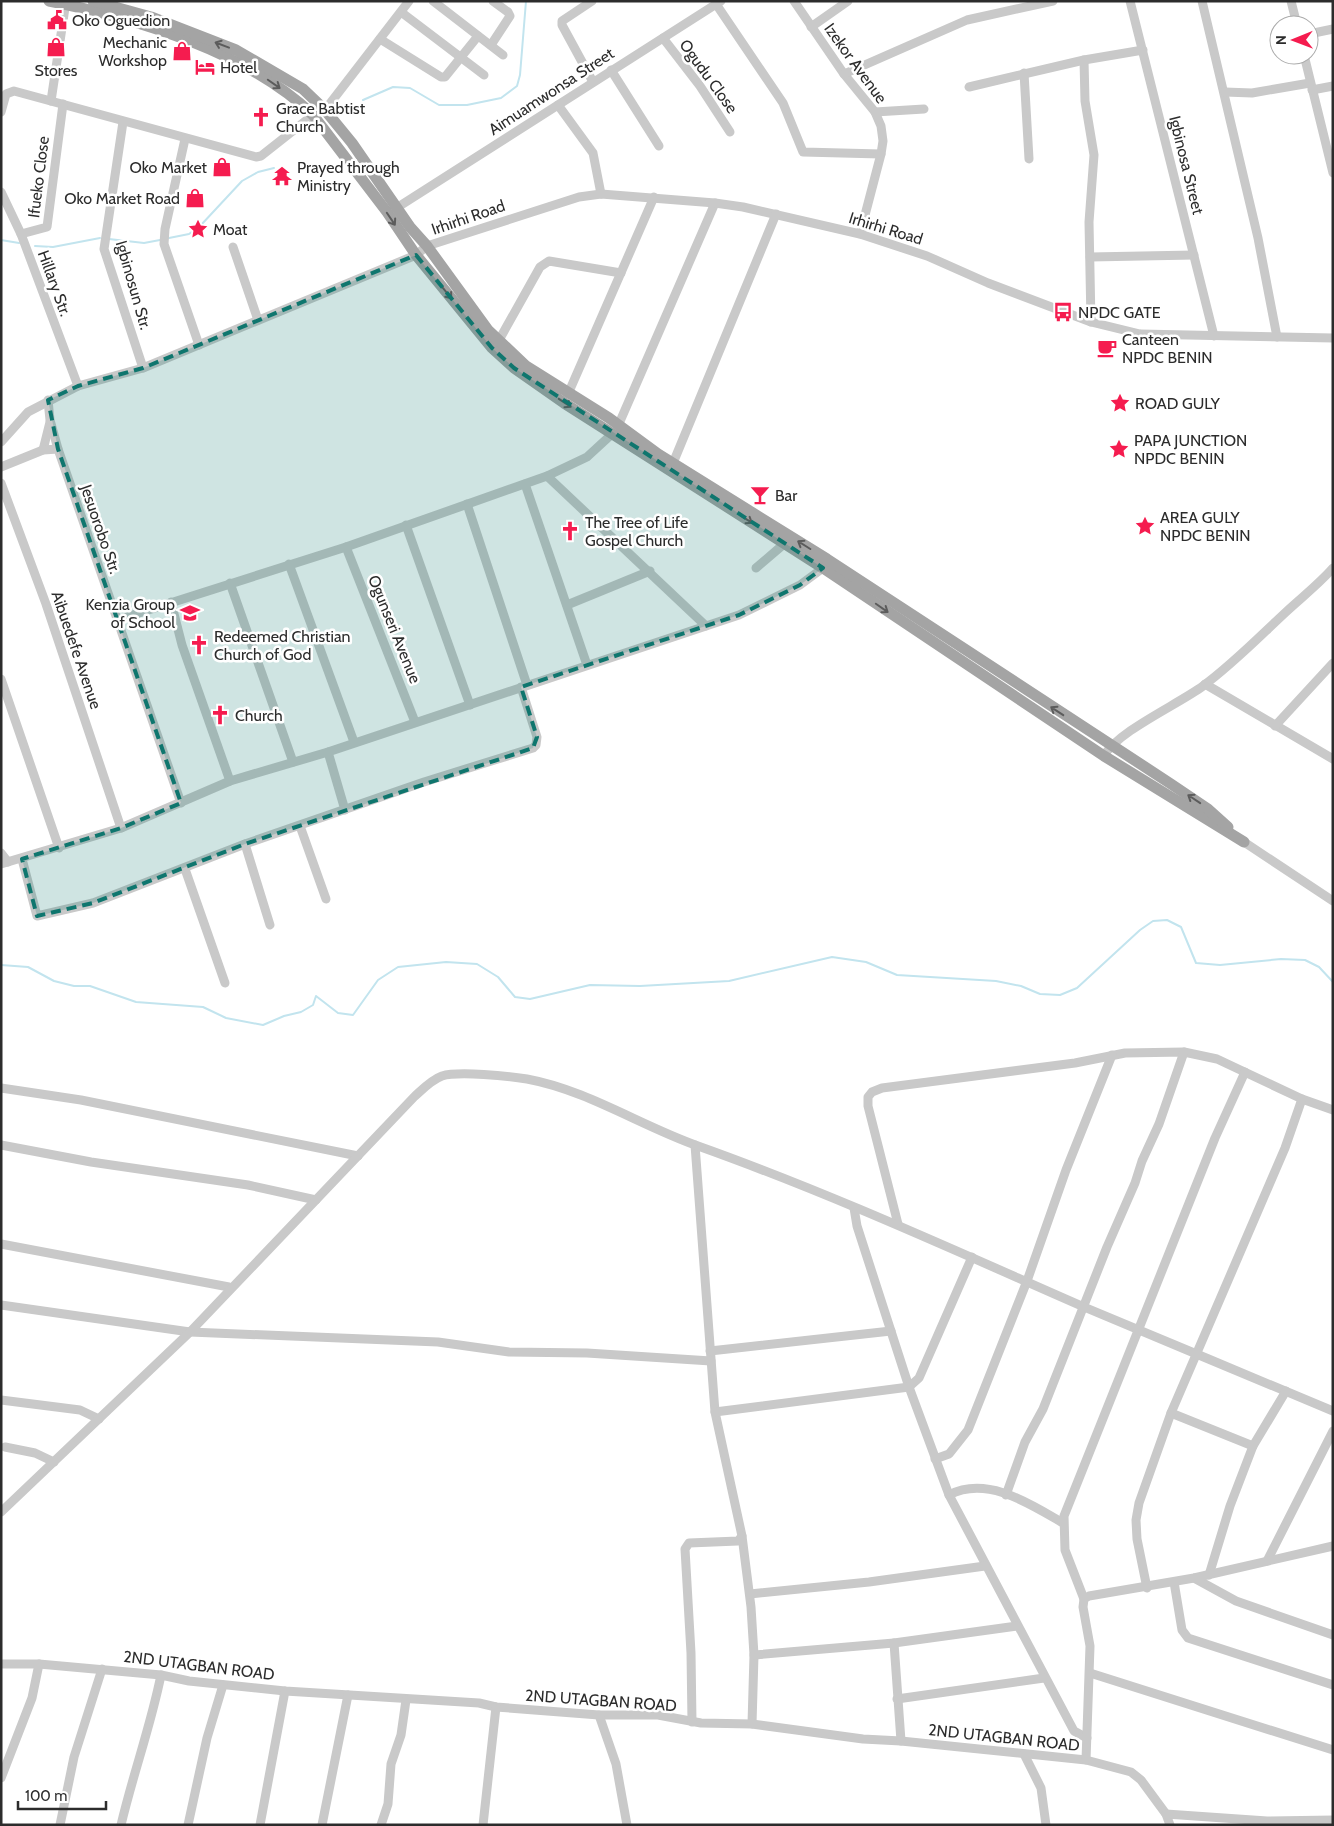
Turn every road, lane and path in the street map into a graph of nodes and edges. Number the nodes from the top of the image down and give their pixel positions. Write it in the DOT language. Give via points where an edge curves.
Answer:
graph roads {
  1 [pos="49,1"];
  2 [pos="93,1"];
  3 [pos="409,1"];
  4 [pos="433,1"];
  5 [pos="493,1"];
  6 [pos="592,1"];
  7 [pos="794,1"];
  8 [pos="848,1"];
  9 [pos="1053,1"];
  10 [pos="1130,1"];
  11 [pos="1202,1"];
  12 [pos="1291,1"];
  13 [pos="66,3"];
  14 [pos="719,3"];
  15 [pos="400,12"];
  16 [pos="1294,15"];
  17 [pos="811,27"];
  18 [pos="1333,29"];
  19 [pos="1319,32"];
  20 [pos="478,36"];
  21 [pos="662,38"];
  22 [pos="380,39"];
  23 [pos="491,46"];
  24 [pos="1143,50"];
  25 [pos="504,54"];
  26 [pos="460,58"];
  27 [pos="1084,60"];
  28 [pos="1306,65"];
  29 [pos="611,70"];
  30 [pos="1024,73"];
  31 [pos="844,74"];
  32 [pos="484,75"];
  33 [pos="593,82"];
  34 [pos="1311,86"];
  35 [pos="1333,86"];
  36 [pos="969,87"];
  37 [pos="1225,92"];
  38 [pos="51,101"];
  39 [pos="63,104"];
  40 [pos="558,105"];
  41 [pos="924,109"];
  42 [pos="325,110"];
  43 [pos="1,112"];
  44 [pos="875,112"];
  45 [pos="313,115"];
  46 [pos="123,122"];
  47 [pos="730,132"];
  48 [pos="185,139"];
  49 [pos="659,146"];
  50 [pos="881,154"];
  51 [pos="1029,159"];
  52 [pos="1333,173"];
  53 [pos="601,194"];
  54 [pos="3,197"];
  55 [pos="654,197"];
  56 [pos="715,203"];
  57 [pos="398,207"];
  58 [pos="776,214"];
  59 [pos="21,234"];
  60 [pos="860,234"];
  61 [pos="427,246"];
  62 [pos="233,247"];
  63 [pos="416,255"];
  64 [pos="1194,255"];
  65 [pos="1090,257"];
  66 [pos="621,273"];
  67 [pos="258,320"];
  68 [pos="1091,322"];
  69 [pos="1214,336"];
  70 [pos="1277,337"];
  71 [pos="1333,338"];
  72 [pos="498,342"];
  73 [pos="198,345"];
  74 [pos="143,368"];
  75 [pos="78,386"];
  76 [pos="568,394"];
  77 [pos="48,400"];
  78 [pos="50,420"];
  79 [pos="615,430"];
  80 [pos="1,442"];
  81 [pos="58,449"];
  82 [pos="42,450"];
  83 [pos="672,466"];
  84 [pos="1,467"];
  85 [pos="547,476"];
  86 [pos="1,484"];
  87 [pos="525,484"];
  88 [pos="467,504"];
  89 [pos="406,526"];
  90 [pos="784,544"];
  91 [pos="346,547"];
  92 [pos="289,564"];
  93 [pos="756,568"];
  94 [pos="823,568"];
  95 [pos="1333,568"];
  96 [pos="650,571"];
  97 [pos="230,583"];
  98 [pos="171,602"];
  99 [pos="567,605"];
  100 [pos="117,620"];
  101 [pos="706,626"];
  102 [pos="1333,663"];
  103 [pos="587,665"];
  104 [pos="1,679"];
  105 [pos="1205,684"];
  106 [pos="524,686"];
  107 [pos="470,705"];
  108 [pos="415,722"];
  109 [pos="1275,726"];
  110 [pos="354,742"];
  111 [pos="1107,751"];
  112 [pos="328,752"];
  113 [pos="1331,755"];
  114 [pos="292,762"];
  115 [pos="230,782"];
  116 [pos="181,803"];
  117 [pos="345,810"];
  118 [pos="300,826"];
  119 [pos="121,828"];
  120 [pos="1244,842"];
  121 [pos="245,844"];
  122 [pos="60,848"];
  123 [pos="1,852"];
  124 [pos="22,859"];
  125 [pos="5,863"];
  126 [pos="185,869"];
  127 [pos="326,899"];
  128 [pos="1333,901"];
  129 [pos="270,925"];
  130 [pos="225,983"];
  131 [pos="1184,1052"];
  132 [pos="1112,1055"];
  133 [pos="1245,1072"];
  134 [pos="1,1088"];
  135 [pos="1302,1099"];
  136 [pos="1333,1110"];
  137 [pos="1,1145"];
  138 [pos="695,1145"];
  139 [pos="358,1156"];
  140 [pos="316,1200"];
  141 [pos="854,1208"];
  142 [pos="898,1224"];
  143 [pos="1,1244"];
  144 [pos="972,1257"];
  145 [pos="1027,1281"];
  146 [pos="229,1287"];
  147 [pos="1,1305"];
  148 [pos="1083,1306"];
  149 [pos="1139,1330"];
  150 [pos="891,1331"];
  151 [pos="190,1332"];
  152 [pos="710,1351"];
  153 [pos="1196,1355"];
  154 [pos="711,1361"];
  155 [pos="909,1388"];
  156 [pos="1286,1391"];
  157 [pos="1,1400"];
  158 [pos="1333,1411"];
  159 [pos="715,1412"];
  160 [pos="1171,1413"];
  161 [pos="99,1419"];
  162 [pos="1333,1431"];
  163 [pos="1253,1446"];
  164 [pos="5,1447"];
  165 [pos="935,1459"];
  166 [pos="54,1462"];
  167 [pos="949,1495"];
  168 [pos="1006,1495"];
  169 [pos="1,1512"];
  170 [pos="1063,1523"];
  171 [pos="742,1536"];
  172 [pos="1333,1546"];
  173 [pos="1267,1561"];
  174 [pos="985,1566"];
  175 [pos="1209,1575"];
  176 [pos="1194,1578"];
  177 [pos="1174,1582"];
  178 [pos="1146,1588"];
  179 [pos="750,1594"];
  180 [pos="1084,1599"];
  181 [pos="1017,1626"];
  182 [pos="1333,1635"];
  183 [pos="894,1643"];
  184 [pos="754,1655"];
  185 [pos="1,1664"];
  186 [pos="39,1664"];
  187 [pos="102,1669"];
  188 [pos="1090,1673"];
  189 [pos="161,1675"];
  190 [pos="1044,1678"];
  191 [pos="223,1685"];
  192 [pos="1333,1685"];
  193 [pos="285,1691"];
  194 [pos="348,1695"];
  195 [pos="897,1699"];
  196 [pos="406,1700"];
  197 [pos="496,1707"];
  198 [pos="599,1715"];
  199 [pos="692,1722"];
  200 [pos="752,1724"];
  201 [pos="1087,1738"];
  202 [pos="900,1741"];
  203 [pos="1333,1750"];
  204 [pos="1024,1754"];
  205 [pos="1086,1760"];
  206 [pos="1,1778"];
  207 [pos="1166,1814"];
  208 [pos="1333,1820"];
  209 [pos="60,1825"];
  210 [pos="121,1825"];
  211 [pos="188,1825"];
  212 [pos="260,1825"];
  213 [pos="322,1825"];
  214 [pos="381,1825"];
  215 [pos="484,1825"];
  216 [pos="627,1825"];
  217 [pos="1046,1825"];
  218 [pos="1170,1825"];
  1 -- 13 [label="main road"];
  42 -- 2 [label="main road, one-way" via="303,89 236,50 151,17"];
  3 -- 15 [label="street"];
  4 -- 20 [label="street"];
  5 -- 23 [label="street" via="510,16"];
  6 -- 33 [label="street" via="562,21"];
  7 -- 17 [label="street, Izekor Avenue"];
  8 -- 17 [label="street"];
  9 -- 31 [label="street" via="967,20"];
  10 -- 24 [label="street, Igbinosa Street"];
  11 -- 37 [label="street"];
  12 -- 16 [label="street"];
  13 -- 38 [label="street"];
  13 -- 45 [label="main road, one-way" via="147,25 232,60 266,78"];
  14 -- 21 [label="street, Aimuamwonsa Street"];
  14 -- 50 [label="street" via="782,103 803,152"];
  15 -- 22 [label="street"];
  15 -- 26 [label="street"];
  17 -- 31 [label="street, Izekor Avenue"];
  18 -- 19 [label="street"];
  20 -- 23 [label="street"];
  20 -- 26 [label="street"];
  21 -- 29 [label="street, Aimuamwonsa Street"];
  21 -- 47 [label="street, Ogudu Close" via="700,86"];
  22 -- 26 [label="street" via="441,77 445,77"];
  22 -- 42 [label="street"];
  23 -- 25 [label="street"];
  24 -- 27 [label="street"];
  24 -- 64 [label="street, Igbinosa Street"];
  26 -- 32 [label="street"];
  27 -- 30 [label="street"];
  27 -- 65 [label="street" via="1085,101 1094,155"];
  28 -- 34 [label="street"];
  29 -- 33 [label="street, Aimuamwonsa Street"];
  29 -- 49 [label="street"];
  30 -- 36 [label="street"];
  30 -- 51 [label="street"];
  31 -- 44 [label="street, Izekor Avenue"];
  33 -- 40 [label="street, Aimuamwonsa Street"];
  34 -- 35 [label="street"];
  34 -- 37 [label="street" via="1252,93"];
  34 -- 52 [label="street"];
  37 -- 70 [label="street"];
  38 -- 39 [label="street"];
  38 -- 43 [label="street" via="14,91 6,94"];
  39 -- 46 [label="street"];
  39 -- 59 [label="street, Ifueko Close" via="47,227"];
  40 -- 53 [label="street" via="593,153"];
  40 -- 57 [label="street, Aimuamwonsa Street"];
  41 -- 44 [label="street"];
  42 -- 57 [label="main road"];
  44 -- 50 [label="street, Izekor Avenue" via="882,126"];
  45 -- 48 [label="street" via="262,156"];
  45 -- 63 [label="main road, one-way"];
  46 -- 48 [label="street"];
  46 -- 74 [label="street, Igbinosun Str." via="104,249"];
  48 -- 73 [label="street" via="164,244"];
  50 -- 60 [label="street, Izekor Avenue"];
  53 -- 55 [label="street, Irhirhi Road"];
  53 -- 61 [label="street, Irhirhi Road" via="561,202"];
  54 -- 59 [label="street, Hillary Str."];
  55 -- 56 [label="street, Irhirhi Road"];
  55 -- 66 [label="street"];
  56 -- 58 [label="street, Irhirhi Road"];
  56 -- 79 [label="street"];
  57 -- 61 [label="main road"];
  58 -- 60 [label="street, Irhirhi Road"];
  58 -- 83 [label="street"];
  59 -- 75 [label="street, Hillary Str."];
  60 -- 68 [label="street, Irhirhi Road" via="927,256"];
  61 -- 63 [label="street"];
  61 -- 72 [label="main road"];
  62 -- 67 [label="street"];
  63 -- 67 [label="street"];
  63 -- 79 [label="main road, one-way" via="492,348 514,368"];
  64 -- 65 [label="street"];
  64 -- 69 [label="street, Igbinosa Street"];
  65 -- 68 [label="street"];
  66 -- 72 [label="street" via="555,262 545,264 540,267"];
  66 -- 76 [label="street"];
  67 -- 73 [label="street"];
  68 -- 69 [label="street, Irhirhi Road" via="1140,334"];
  69 -- 70 [label="street, Irhirhi Road"];
  70 -- 71 [label="street, Irhirhi Road"];
  72 -- 76 [label="main road" via="526,366"];
  73 -- 74 [label="street"];
  74 -- 75 [label="street"];
  75 -- 77 [label="street"];
  76 -- 79 [label="main road"];
  77 -- 78 [label="street"];
  77 -- 80 [label="street" via="28,412"];
  78 -- 81 [label="street, Jesuorobo Str."];
  78 -- 82 [label="street"];
  79 -- 83 [label="main road"];
  79 -- 85 [label="street" via="587,458"];
  81 -- 82 [label="street"];
  81 -- 100 [label="street, Jesuorobo Str."];
  82 -- 84 [label="street"];
  83 -- 90 [label="main road, one-way"];
  111 -- 83 [label="main road, one-way" via="827,559"];
  85 -- 87 [label="street"];
  85 -- 96 [label="street"];
  86 -- 119 [label="street, Aibuedefe Avenue" via="46,604"];
  87 -- 88 [label="street"];
  87 -- 99 [label="street"];
  88 -- 89 [label="street"];
  88 -- 106 [label="street"];
  89 -- 91 [label="street"];
  89 -- 107 [label="street"];
  90 -- 93 [label="street"];
  90 -- 94 [label="main road"];
  91 -- 92 [label="street"];
  91 -- 108 [label="street, Ogunseri Avenue"];
  92 -- 97 [label="street"];
  92 -- 110 [label="street"];
  94 -- 101 [label="street" via="800,585 739,615"];
  94 -- 111 [label="main road, one-way"];
  95 -- 105 [label="street"];
  96 -- 99 [label="street"];
  96 -- 101 [label="street"];
  97 -- 98 [label="street"];
  97 -- 114 [label="street"];
  98 -- 100 [label="street"];
  98 -- 115 [label="street" via="182,644"];
  99 -- 103 [label="street"];
  100 -- 116 [label="street, Jesuorobo Str."];
  101 -- 103 [label="street"];
  102 -- 109 [label="street"];
  103 -- 106 [label="street"];
  104 -- 122 [label="street"];
  105 -- 109 [label="street"];
  105 -- 111 [label="street"];
  106 -- 107 [label="street"];
  106 -- 117 [label="street" via="537,737 533,748"];
  107 -- 108 [label="street"];
  108 -- 110 [label="street"];
  109 -- 113 [label="street"];
  110 -- 112 [label="street"];
  111 -- 120 [label="main road"];
  112 -- 114 [label="street"];
  112 -- 117 [label="street"];
  114 -- 115 [label="street"];
  115 -- 116 [label="street"];
  116 -- 119 [label="street"];
  117 -- 118 [label="street"];
  118 -- 121 [label="street"];
  118 -- 127 [label="street"];
  119 -- 122 [label="street"];
  120 -- 128 [label="street"];
  121 -- 126 [label="street"];
  121 -- 129 [label="street"];
  122 -- 124 [label="street"];
  123 -- 125 [label="street"];
  124 -- 125 [label="street"];
  124 -- 126 [label="street" via="36,916 40,917 93,903"];
  126 -- 130 [label="street"];
  131 -- 132 [label="street"];
  131 -- 133 [label="street" via="1217,1059"];
  131 -- 148 [label="street" via="1136,1182"];
  132 -- 142 [label="street" via="1075,1063 920,1082 872,1092 868,1097 870,1117"];
  132 -- 145 [label="street" via="1066,1170"];
  133 -- 135 [label="street"];
  133 -- 149 [label="street" via="1215,1138"];
  134 -- 139 [label="street" via="81,1100"];
  135 -- 136 [label="street"];
  135 -- 153 [label="street" via="1285,1148"];
  137 -- 140 [label="street" via="248,1185"];
  138 -- 139 [label="street" via="563,1089 526,1079 455,1074 430,1082"];
  138 -- 141 [label="street"];
  138 -- 152 [label="street"];
  139 -- 140 [label="street"];
  140 -- 151 [label="street"];
  141 -- 142 [label="street"];
  141 -- 150 [label="street"];
  142 -- 144 [label="street"];
  143 -- 146 [label="street"];
  144 -- 145 [label="street"];
  144 -- 155 [label="street" via="919,1378"];
  145 -- 148 [label="street"];
  145 -- 165 [label="street" via="968,1430 949,1454"];
  147 -- 151 [label="street"];
  148 -- 149 [label="street"];
  148 -- 168 [label="street"];
  149 -- 153 [label="street"];
  149 -- 170 [label="street"];
  150 -- 152 [label="street"];
  150 -- 155 [label="street"];
  151 -- 154 [label="street" via="438,1342 509,1352"];
  151 -- 161 [label="street"];
  152 -- 154 [label="street"];
  153 -- 156 [label="street"];
  153 -- 160 [label="street"];
  154 -- 159 [label="street"];
  155 -- 159 [label="street"];
  155 -- 165 [label="street"];
  156 -- 158 [label="street"];
  156 -- 163 [label="street"];
  157 -- 161 [label="street" via="80,1410"];
  159 -- 171 [label="street"];
  160 -- 163 [label="street"];
  160 -- 178 [label="street" via="1136,1520"];
  161 -- 166 [label="street"];
  162 -- 173 [label="street"];
  163 -- 175 [label="street"];
  164 -- 166 [label="street" via="35,1453"];
  165 -- 167 [label="street"];
  166 -- 169 [label="street"];
  167 -- 168 [label="street" via="972,1487"];
  167 -- 174 [label="street"];
  168 -- 170 [label="street"];
  170 -- 180 [label="street" via="1066,1556"];
  171 -- 179 [label="street"];
  171 -- 199 [label="street" via="738,1541 689,1543 685,1549"];
  172 -- 173 [label="street"];
  173 -- 175 [label="street"];
  174 -- 179 [label="street"];
  174 -- 181 [label="street"];
  175 -- 176 [label="street"];
  176 -- 177 [label="street"];
  176 -- 182 [label="street" via="1236,1600"];
  177 -- 178 [label="street"];
  177 -- 192 [label="street" via="1182,1630 1188,1638"];
  178 -- 180 [label="street"];
  179 -- 184 [label="street"];
  180 -- 188 [label="street"];
  181 -- 183 [label="street"];
  181 -- 190 [label="street"];
  183 -- 184 [label="street"];
  183 -- 195 [label="street"];
  184 -- 200 [label="street"];
  185 -- 186 [label="street, 2ND UTAGBAN ROAD"];
  186 -- 187 [label="street, 2ND UTAGBAN ROAD"];
  186 -- 206 [label="street" via="32,1698"];
  187 -- 189 [label="street, 2ND UTAGBAN ROAD"];
  187 -- 209 [label="street" via="74,1757"];
  188 -- 201 [label="street"];
  188 -- 203 [label="street"];
  189 -- 191 [label="street, 2ND UTAGBAN ROAD"];
  189 -- 210 [label="street"];
  190 -- 195 [label="street"];
  190 -- 201 [label="street" via="1074,1732"];
  191 -- 193 [label="street, 2ND UTAGBAN ROAD"];
  191 -- 211 [label="street" via="207,1738"];
  193 -- 194 [label="street, 2ND UTAGBAN ROAD"];
  193 -- 212 [label="street"];
  194 -- 196 [label="street, 2ND UTAGBAN ROAD"];
  194 -- 213 [label="street"];
  195 -- 202 [label="street"];
  196 -- 197 [label="street, 2ND UTAGBAN ROAD" via="479,1703"];
  196 -- 214 [label="street" via="401,1735 391,1764 388,1804"];
  197 -- 198 [label="street, 2ND UTAGBAN ROAD"];
  197 -- 215 [label="street"];
  198 -- 199 [label="street, 2ND UTAGBAN ROAD" via="658,1715"];
  198 -- 216 [label="street" via="616,1764"];
  199 -- 200 [label="street, 2ND UTAGBAN ROAD"];
  200 -- 202 [label="street, 2ND UTAGBAN ROAD"];
  201 -- 205 [label="street"];
  202 -- 204 [label="street, 2ND UTAGBAN ROAD"];
  204 -- 205 [label="street, 2ND UTAGBAN ROAD"];
  204 -- 217 [label="street" via="1041,1788"];
  205 -- 207 [label="street, 2ND UTAGBAN ROAD" via="1131,1772 1141,1780"];
  207 -- 208 [label="street" via="1267,1822"];
  207 -- 218 [label="street, 2ND UTAGBAN ROAD"];
}
